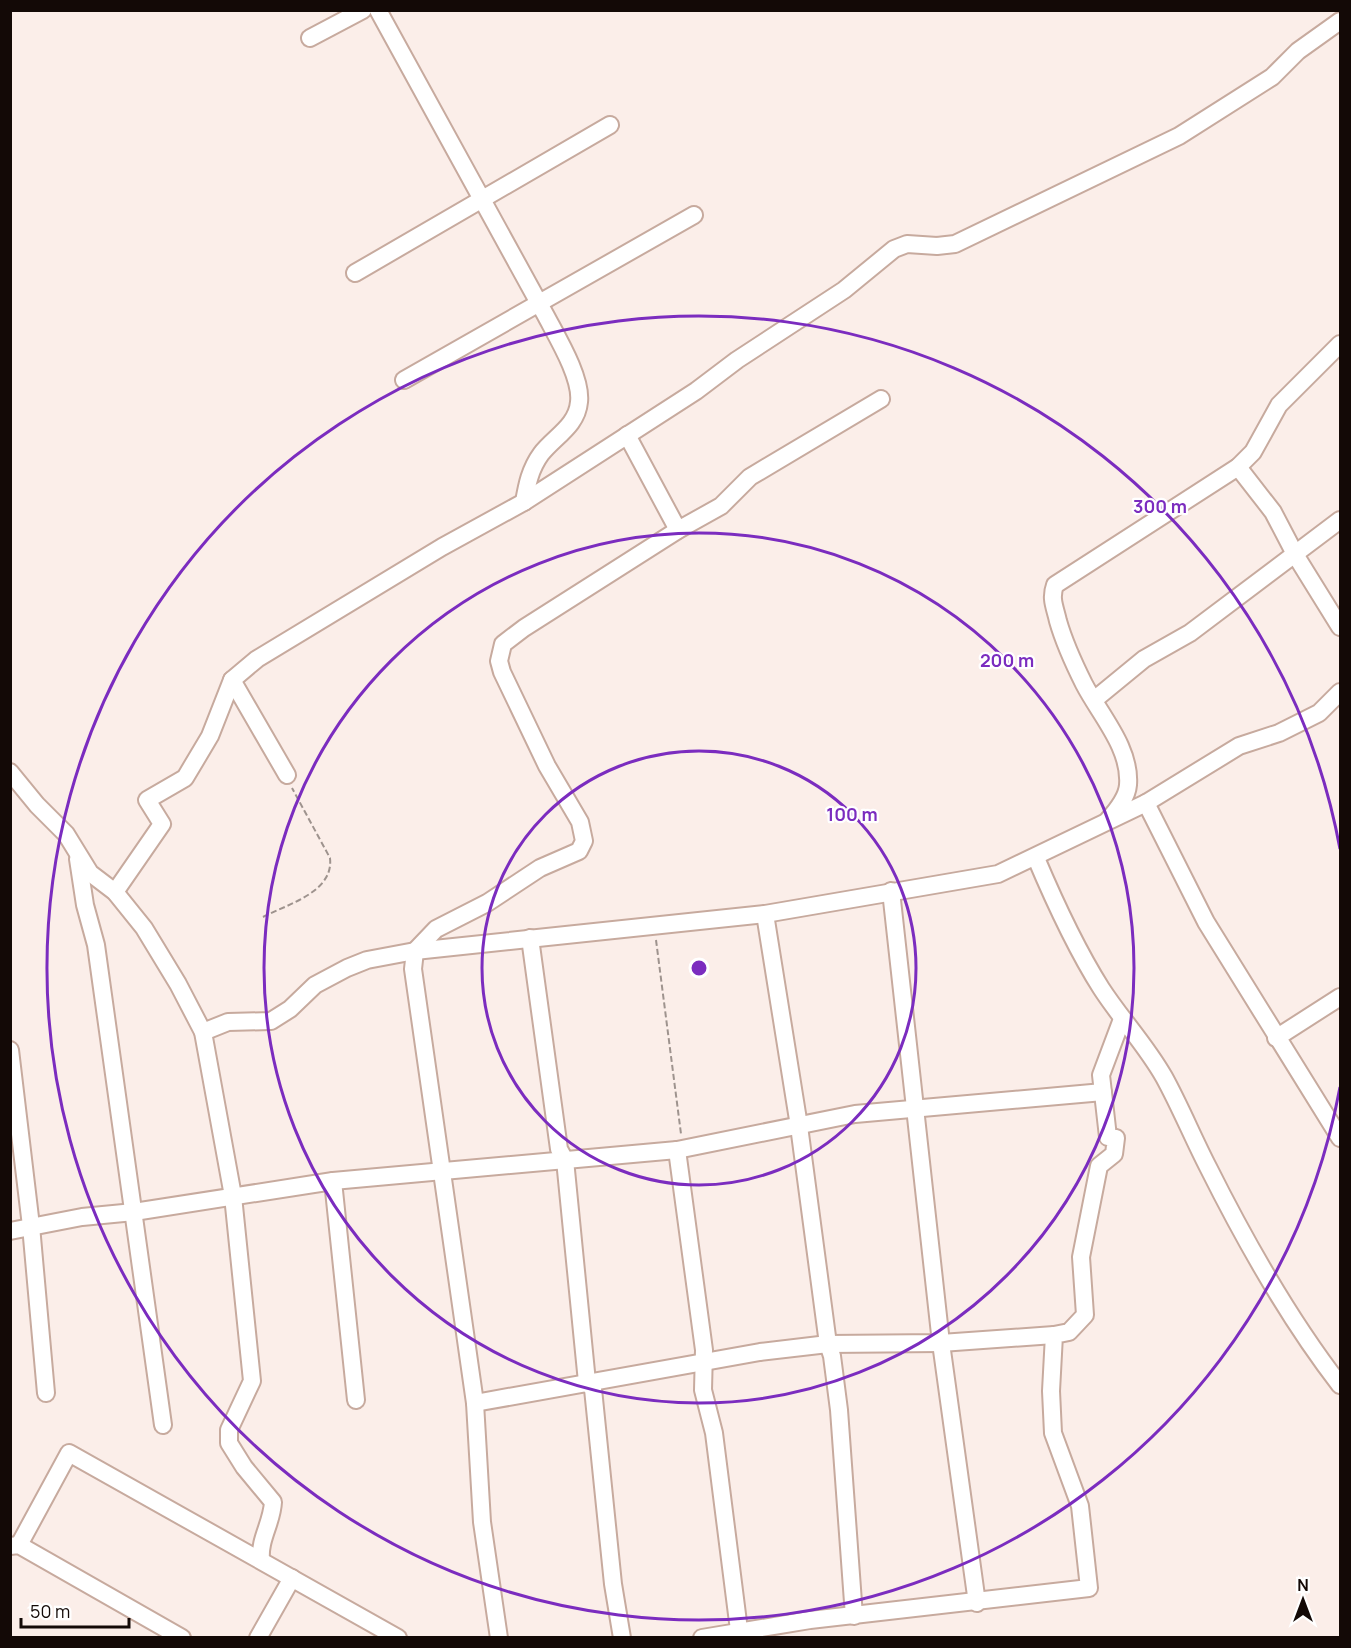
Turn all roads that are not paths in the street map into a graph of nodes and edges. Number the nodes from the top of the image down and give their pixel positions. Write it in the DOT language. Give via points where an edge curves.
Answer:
graph roads {
  1 [pos="363,10"];
  2 [pos="378,10"];
  3 [pos="1341,21"];
  4 [pos="310,38"];
  5 [pos="609,125"];
  6 [pos="482,199"];
  7 [pos="694,215"];
  8 [pos="355,273"];
  9 [pos="539,304"];
  10 [pos="1341,344"];
  11 [pos="404,380"];
  12 [pos="881,399"];
  13 [pos="627,435"];
  14 [pos="1238,467"];
  15 [pos="524,502"];
  16 [pos="1341,519"];
  17 [pos="678,530"];
  18 [pos="1296,556"];
  19 [pos="1341,627"];
  20 [pos="232,680"];
  21 [pos="1341,692"];
  22 [pos="1094,700"];
  23 [pos="10,772"];
  24 [pos="286,774"];
  25 [pos="1146,803"];
  26 [pos="1104,825"];
  27 [pos="78,855"];
  28 [pos="1036,858"];
  29 [pos="891,891"];
  30 [pos="115,892"];
  31 [pos="765,914"];
  32 [pos="530,938"];
  33 [pos="416,951"];
  34 [pos="1341,997"];
  35 [pos="1122,1020"];
  36 [pos="203,1032"];
  37 [pos="1276,1038"];
  38 [pos="10,1050"];
  39 [pos="1103,1092"];
  40 [pos="915,1110"];
  41 [pos="799,1126"];
  42 [pos="1341,1138"];
  43 [pos="680,1149"];
  44 [pos="565,1161"];
  45 [pos="443,1169"];
  46 [pos="333,1181"];
  47 [pos="233,1196"];
  48 [pos="134,1212"];
  49 [pos="31,1226"];
  50 [pos="10,1231"];
  51 [pos="1054,1335"];
  52 [pos="941,1343"];
  53 [pos="828,1344"];
  54 [pos="705,1363"];
  55 [pos="587,1382"];
  56 [pos="1341,1385"];
  57 [pos="46,1393"];
  58 [pos="356,1400"];
  59 [pos="475,1403"];
  60 [pos="163,1425"];
  61 [pos="15,1545"];
  62 [pos="261,1560"];
  63 [pos="292,1578"];
  64 [pos="977,1603"];
  65 [pos="854,1617"];
  66 [pos="740,1634"];
  67 [pos="182,1638"];
  68 [pos="258,1638"];
  69 [pos="399,1638"];
  70 [pos="499,1638"];
  71 [pos="622,1638"];
  72 [pos="702,1638"];
  1 -- 4 [label="street"];
  2 -- 6 [label="street"];
  3 -- 13 [label="street" via="1298,51 1272,77 1179,136 955,244 907,244 894,249 844,290"];
  5 -- 6 [label="street"];
  6 -- 8 [label="street"];
  6 -- 9 [label="street"];
  7 -- 9 [label="street"];
  9 -- 11 [label="street"];
  9 -- 15 [label="street" via="566,354 580,402 573,420 533,468"];
  10 -- 14 [label="street" via="1279,405 1253,452"];
  12 -- 17 [label="street" via="750,477 721,506"];
  13 -- 15 [label="street"];
  13 -- 17 [label="street"];
  14 -- 18 [label="street" via="1273,512"];
  14 -- 22 [label="street" via="1055,585 1053,607 1061,634"];
  15 -- 20 [label="street" via="396,574 257,659"];
  16 -- 18 [label="street"];
  17 -- 33 [label="street" via="503,644 499,662 502,672 547,766 580,822 584,841 579,851 540,868 487,903 436,929"];
  18 -- 19 [label="street"];
  18 -- 22 [label="street" via="1190,633 1144,659"];
  20 -- 24 [label="street"];
  20 -- 30 [label="street" via="210,736 185,778 147,800 162,824"];
  21 -- 25 [label="street" via="1319,713 1279,733 1239,746"];
  22 -- 26 [label="street" via="1116,738 1128,772 1124,799"];
  23 -- 27 [label="street" via="66,834"];
  25 -- 26 [label="street"];
  25 -- 37 [label="street" via="1206,922"];
  26 -- 28 [label="street"];
  27 -- 30 [label="street" via="99,882"];
  27 -- 48 [label="street" via="83,897 98,956"];
  28 -- 29 [label="street" via="999,874"];
  28 -- 35 [label="street" via="1070,933"];
  29 -- 31 [label="street"];
  29 -- 40 [label="street"];
  30 -- 36 [label="street" via="144,928"];
  31 -- 32 [label="street"];
  31 -- 41 [label="street"];
  32 -- 33 [label="street"];
  32 -- 44 [label="street" via="559,1149"];
  33 -- 36 [label="street" via="347,968 315,985 271,1021 228,1022"];
  33 -- 45 [label="street" via="413,969"];
  34 -- 37 [label="street"];
  35 -- 39 [label="street" via="1101,1075"];
  35 -- 56 [label="street" via="1143,1043 1165,1078 1253,1253 1299,1328"];
  36 -- 47 [label="street"];
  37 -- 42 [label="street"];
  38 -- 49 [label="street"];
  39 -- 40 [label="street"];
  39 -- 51 [label="street" via="1108,1137 1116,1138 1114,1154 1099,1166 1081,1257 1085,1316 1069,1332"];
  40 -- 41 [label="street" via="855,1114"];
  40 -- 52 [label="street"];
  41 -- 43 [label="street"];
  41 -- 53 [label="street"];
  43 -- 44 [label="street"];
  43 -- 54 [label="street"];
  44 -- 45 [label="street"];
  44 -- 55 [label="street"];
  45 -- 46 [label="street"];
  45 -- 59 [label="street"];
  46 -- 47 [label="street"];
  46 -- 58 [label="street"];
  47 -- 48 [label="street"];
  47 -- 62 [label="street" via="252,1381 229,1430 229,1443 273,1502 273,1514 260,1548"];
  48 -- 49 [label="street"];
  48 -- 60 [label="street"];
  49 -- 50 [label="street"];
  49 -- 57 [label="street"];
  51 -- 52 [label="street"];
  51 -- 64 [label="street" via="1053,1433 1080,1506 1089,1588"];
  52 -- 53 [label="street"];
  52 -- 64 [label="street"];
  53 -- 54 [label="street"];
  53 -- 65 [label="street" via="839,1410"];
  54 -- 55 [label="street"];
  54 -- 66 [label="street" via="703,1390 714,1433"];
  55 -- 59 [label="street"];
  55 -- 71 [label="street" via="593,1389"];
  59 -- 70 [label="street" via="482,1522"];
  61 -- 62 [label="street" via="69,1453"];
  61 -- 67 [label="street"];
  62 -- 63 [label="street"];
  63 -- 68 [label="street"];
  63 -- 69 [label="street"];
  64 -- 65 [label="street"];
  65 -- 66 [label="street"];
  66 -- 72 [label="street"];
}
